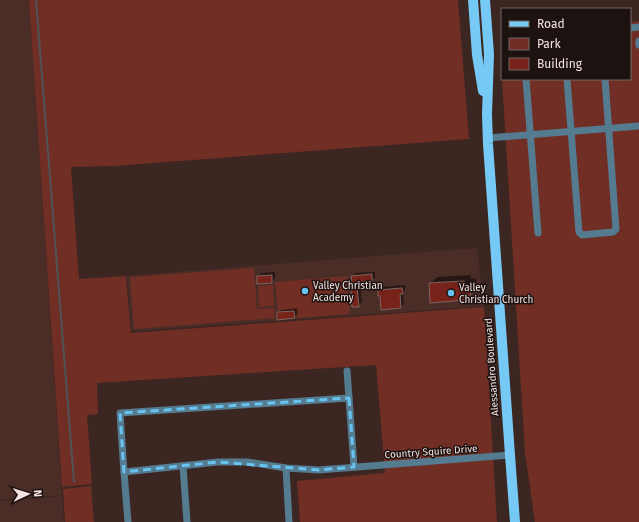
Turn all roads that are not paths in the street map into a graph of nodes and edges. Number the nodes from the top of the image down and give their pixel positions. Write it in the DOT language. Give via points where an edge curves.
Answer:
graph roads {
  1 [pos="473,0"];
  2 [pos="485,0"];
  3 [pos="639,41"];
  4 [pos="639,45"];
  5 [pos="526,80"];
  6 [pos="567,80"];
  7 [pos="605,80"];
  8 [pos="487,114"];
  9 [pos="639,126"];
  10 [pos="609,129"];
  11 [pos="572,131"];
  12 [pos="530,135"];
  13 [pos="488,138"];
  14 [pos="538,233"];
  15 [pos="348,371"];
  16 [pos="349,398"];
  17 [pos="510,455"];
  18 [pos="183,466"];
  19 [pos="354,467"];
  20 [pos="286,468"];
  21 [pos="124,472"];
  22 [pos="128,522"];
  23 [pos="187,522"];
  24 [pos="289,522"];
  25 [pos="515,522"];
  1 -- 8 [label="main road, Alessandro Boulevard" via="477,55"];
  2 -- 8 [label="main road, Alessandro Boulevard" via="489,54"];
  3 -- 4 [label="street"];
  5 -- 12 [label="street"];
  6 -- 11 [label="street"];
  7 -- 10 [label="street"];
  8 -- 13 [label="main road, Alessandro Boulevard"];
  9 -- 10 [label="street"];
  10 -- 11 [label="street"];
  10 -- 11 [label="street" via="616,229 613,232 582,235 579,232"];
  11 -- 12 [label="street"];
  12 -- 13 [label="street"];
  12 -- 14 [label="street"];
  13 -- 17 [label="main road, Alessandro Boulevard"];
  15 -- 16 [label="street"];
  16 -- 19 [label="street"];
  16 -- 21 [label="street" via="120,413"];
  17 -- 19 [label="street, Country Squire Drive"];
  17 -- 25 [label="main road, Alessandro Boulevard"];
  18 -- 20 [label="street, Country Squire Drive" via="247,462"];
  18 -- 21 [label="street, Country Squire Drive"];
  18 -- 23 [label="street"];
  19 -- 20 [label="street, Country Squire Drive" via="319,470"];
  20 -- 24 [label="street"];
  21 -- 22 [label="street"];
}
